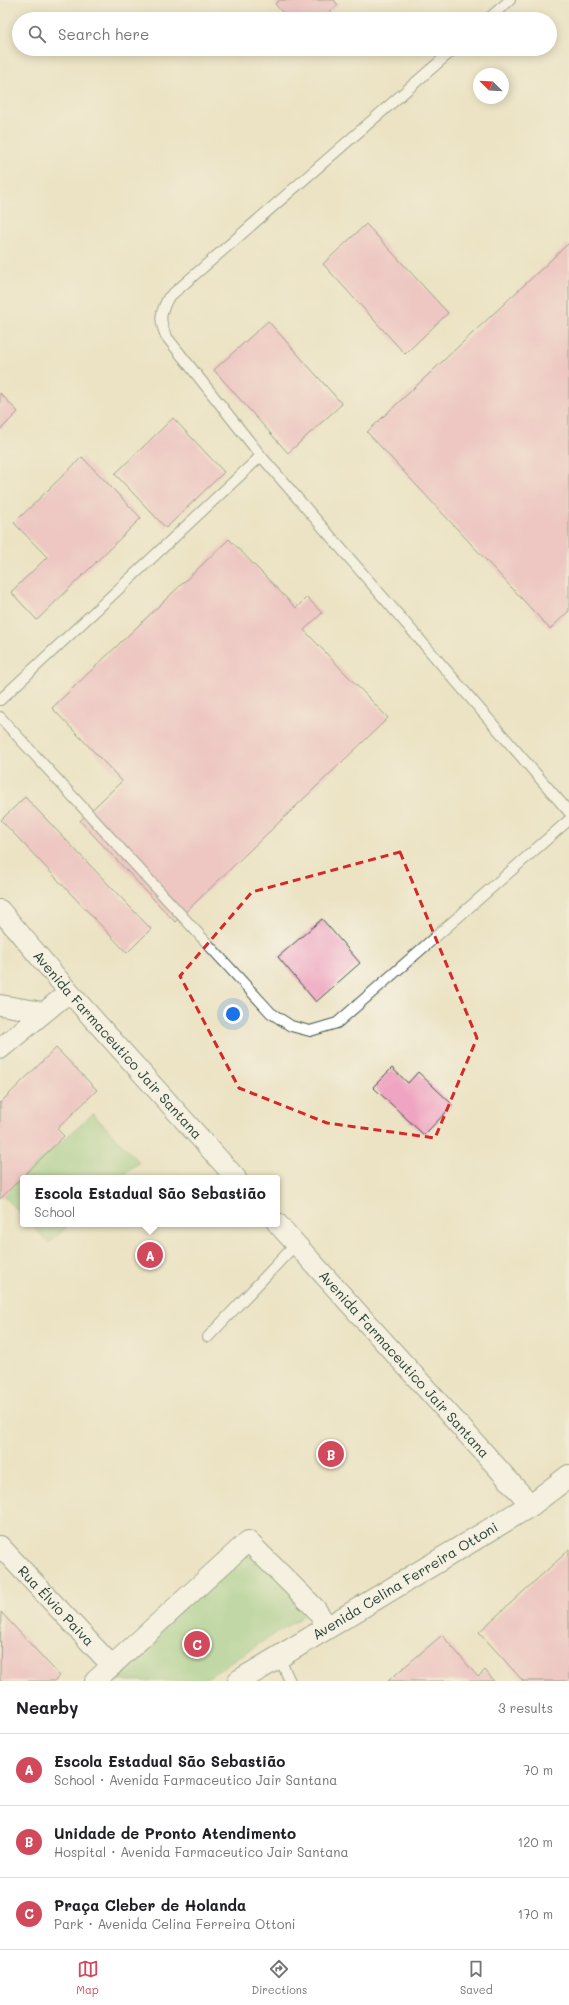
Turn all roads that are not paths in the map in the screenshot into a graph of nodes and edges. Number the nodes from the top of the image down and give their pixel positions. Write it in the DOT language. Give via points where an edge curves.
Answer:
graph roads {
  1 [pos="510,0"];
  2 [pos="496,12"];
  3 [pos="446,56"];
  4 [pos="261,456"];
  5 [pos="0,700"];
  6 [pos="0,717"];
  7 [pos="569,812"];
  8 [pos="569,820"];
  9 [pos="0,910"];
  10 [pos="68,992"];
  11 [pos="0,1005"];
  12 [pos="43,1012"];
  13 [pos="0,1049"];
  14 [pos="233,1175"];
  15 [pos="280,1226"];
  16 [pos="296,1244"];
  17 [pos="208,1337"];
  18 [pos="569,1476"];
  19 [pos="531,1505"];
  20 [pos="0,1546"];
  21 [pos="328,1628"];
  22 [pos="279,1657"];
  23 [pos="112,1666"];
  24 [pos="95,1681"];
  25 [pos="239,1681"];
  26 [pos="290,1681"];
  1 -- 2 [label="lane"];
  3 -- 4 [label="lane" via="168,298 160,323 166,336"];
  4 -- 5 [label="lane"];
  4 -- 7 [label="lane"];
  6 -- 8 [label="lane" via="271,1013 291,1026 310,1031 337,1023"];
  9 -- 10 [label="street, Avenida Farmaceutico Jair Santana"];
  10 -- 12 [label="street"];
  10 -- 14 [label="street, Avenida Farmaceutico Jair Santana"];
  11 -- 12 [label="street"];
  12 -- 13 [label="street"];
  15 -- 16 [label="street, Avenida Farmaceutico Jair Santana"];
  16 -- 17 [label="lane"];
  16 -- 19 [label="street, Avenida Farmaceutico Jair Santana"];
  18 -- 19 [label="street, Avenida Celina Ferreira Ottoni"];
  19 -- 21 [label="street, Avenida Celina Ferreira Ottoni"];
  20 -- 23 [label="street, Rua Élvio Paiva"];
  21 -- 22 [label="street, Avenida Celina Ferreira Ottoni"];
  21 -- 23 [label="street" via="315,1608 248,1541"];
  22 -- 25 [label="street, Avenida Celina Ferreira Ottoni"];
  22 -- 26 [label="lane"];
  23 -- 24 [label="street"];
}
